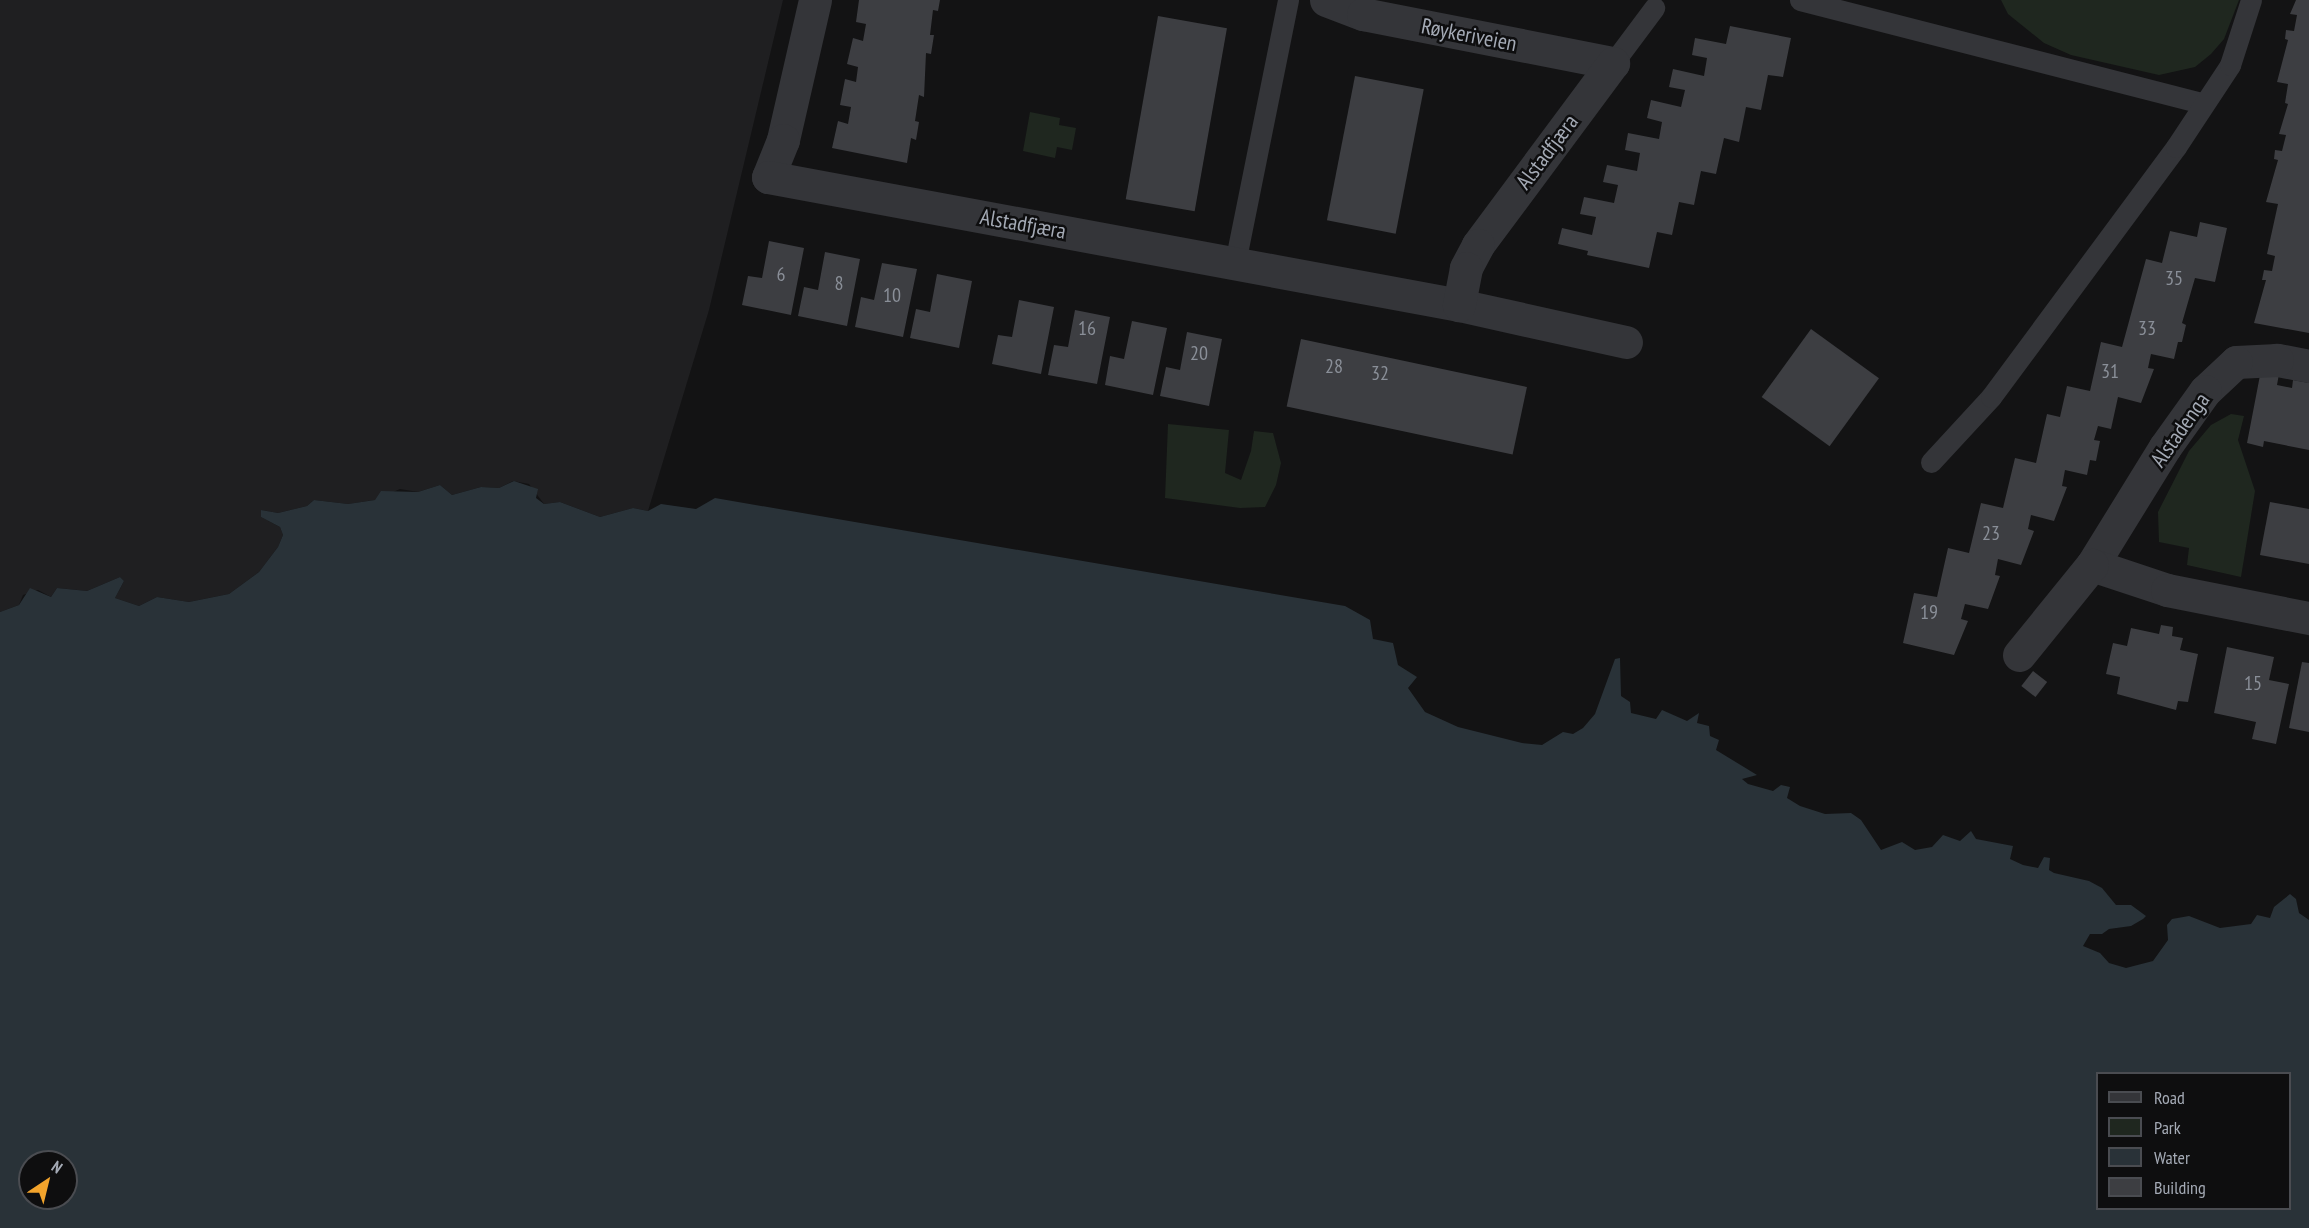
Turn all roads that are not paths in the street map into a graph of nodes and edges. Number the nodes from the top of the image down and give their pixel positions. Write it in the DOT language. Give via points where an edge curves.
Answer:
graph roads {
  1 [pos="815,0"];
  2 [pos="1288,0"];
  3 [pos="1326,0"];
  4 [pos="1800,0"];
  5 [pos="2251,0"];
  6 [pos="1653,8"];
  7 [pos="1613,63"];
  8 [pos="2204,104"];
  9 [pos="1235,263"];
  10 [pos="1459,305"];
  11 [pos="1626,342"];
  12 [pos="2309,366"];
  13 [pos="1931,462"];
  14 [pos="2092,566"];
  15 [pos="2309,618"];
  16 [pos="2019,655"];
  1 -- 9 [label="street, Alstadfjæra" via="783,140 768,177"];
  2 -- 9 [label="lane"];
  3 -- 7 [label="street, Røykeriveien" via="1363,14"];
  4 -- 8 [label="lane"];
  5 -- 8 [label="lane" via="2229,64"];
  6 -- 7 [label="lane, Alstadfjæra"];
  7 -- 10 [label="street, Alstadfjæra" via="1478,245 1466,268"];
  8 -- 13 [label="lane" via="1991,397"];
  9 -- 10 [label="street, Alstadfjæra"];
  10 -- 11 [label="street, Alstadfjæra"];
  12 -- 14 [label="street, Alstadenga" via="2277,360 2236,362 2205,391 2165,447"];
  14 -- 15 [label="street" via="2167,590"];
  14 -- 16 [label="street, Alstadenga"];
}
